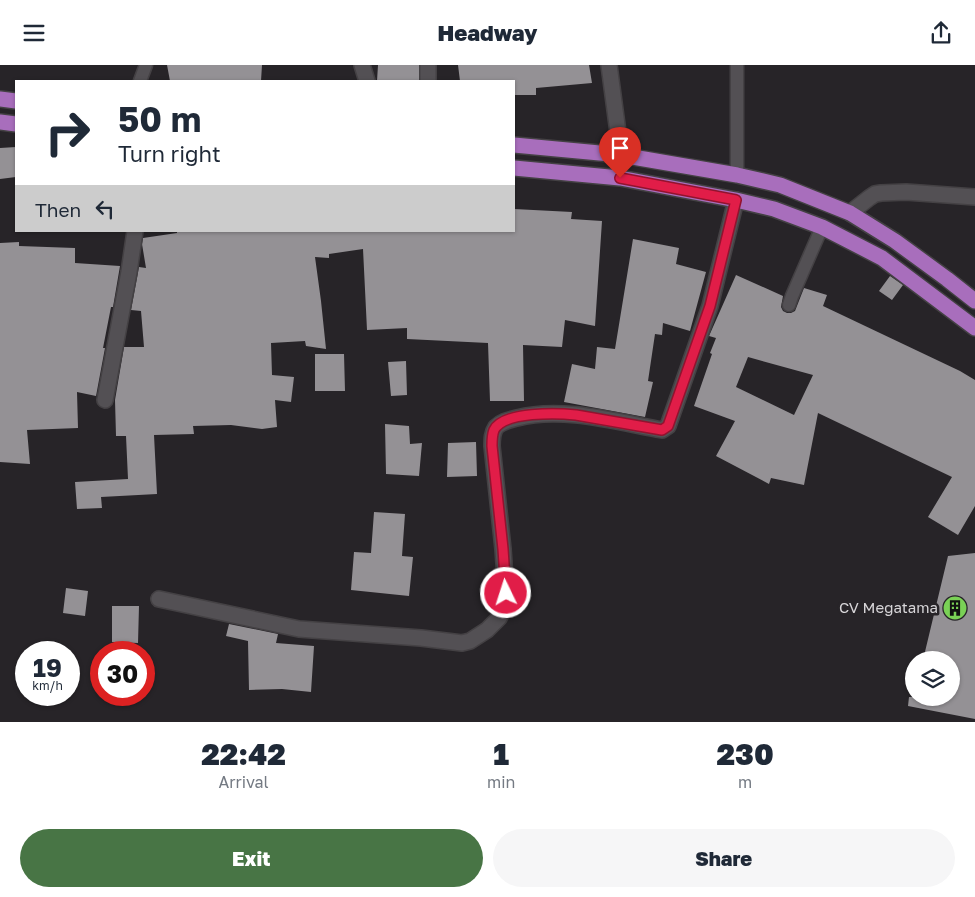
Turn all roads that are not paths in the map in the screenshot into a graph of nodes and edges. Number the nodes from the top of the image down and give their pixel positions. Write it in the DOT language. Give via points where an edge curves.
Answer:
graph roads {
  1 [pos="146,65"];
  2 [pos="362,65"];
  3 [pos="428,65"];
  4 [pos="609,65"];
  5 [pos="738,65"];
  6 [pos="140,80"];
  7 [pos="367,80"];
  8 [pos="428,80"];
  9 [pos="0,99"];
  10 [pos="15,101"];
  11 [pos="0,122"];
  12 [pos="15,124"];
  13 [pos="515,145"];
  14 [pos="621,155"];
  15 [pos="515,168"];
  16 [pos="737,175"];
  17 [pos="975,197"];
  18 [pos="736,200"];
  19 [pos="850,213"];
  20 [pos="822,227"];
  21 [pos="136,232"];
  22 [pos="975,301"];
  23 [pos="789,305"];
  24 [pos="975,328"];
  25 [pos="105,401"];
  26 [pos="160,599"];
  1 -- 6 [label="lane"];
  2 -- 7 [label="street"];
  3 -- 8 [label="street"];
  4 -- 14 [label="street"];
  5 -- 16 [label="lane"];
  9 -- 10 [label="highway"];
  11 -- 12 [label="highway"];
  13 -- 14 [label="highway"];
  14 -- 16 [label="highway"];
  15 -- 18 [label="highway" via="620,178"];
  16 -- 19 [label="highway" via="780,185"];
  17 -- 19 [label="street" via="881,193"];
  18 -- 20 [label="highway" via="774,209"];
  18 -- 26 [label="street" via="710,306 666,428 662,430 562,414 525,415 504,421 494,430 492,446 506,593 499,618 478,637 462,643 299,629"];
  19 -- 22 [label="highway" via="895,241"];
  20 -- 23 [label="lane"];
  20 -- 24 [label="highway" via="882,258"];
  21 -- 25 [label="street"];
}
